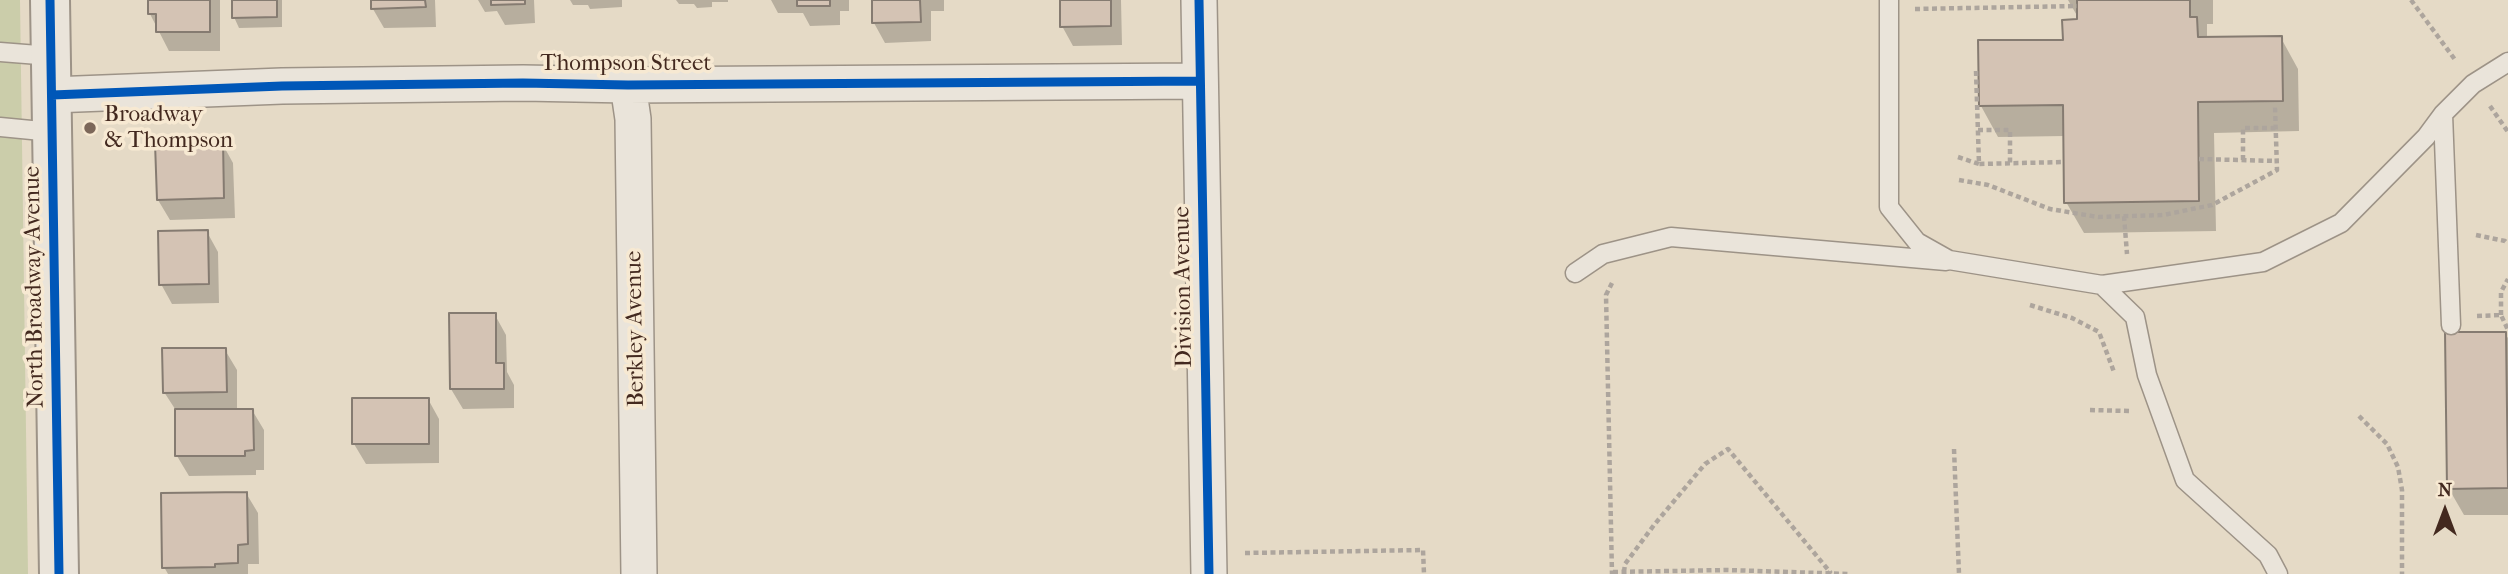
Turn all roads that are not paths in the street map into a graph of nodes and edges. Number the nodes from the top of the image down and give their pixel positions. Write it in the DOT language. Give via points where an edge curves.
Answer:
graph roads {
  1 [pos="50,0"];
  2 [pos="1199,0"];
  3 [pos="1889,4"];
  4 [pos="0,52"];
  5 [pos="51,56"];
  6 [pos="2508,62"];
  7 [pos="1199,81"];
  8 [pos="628,85"];
  9 [pos="52,95"];
  10 [pos="2442,114"];
  11 [pos="0,127"];
  12 [pos="52,132"];
  13 [pos="1960,262"];
  14 [pos="1575,273"];
  15 [pos="2102,285"];
  16 [pos="2451,321"];
  17 [pos="1209,564"];
  18 [pos="59,574"];
  19 [pos="639,574"];
  20 [pos="2278,574"];
  1 -- 5 [label="street, North Broadway Avenue"];
  2 -- 7 [label="street, Division Avenue"];
  3 -- 13 [label="lane" via="1889,207 1917,242"];
  4 -- 5 [label="lane"];
  5 -- 9 [label="street, North Broadway Avenue"];
  6 -- 10 [label="lane" via="2473,84"];
  7 -- 8 [label="street, Thompson Street"];
  7 -- 17 [label="street, Division Avenue"];
  8 -- 9 [label="street, Thompson Street" via="282,86"];
  8 -- 19 [label="street, Berkley Avenue" via="633,132"];
  9 -- 12 [label="street, North Broadway Avenue"];
  10 -- 15 [label="lane" via="2426,138 2342,223 2263,262"];
  10 -- 16 [label="lane"];
  11 -- 12 [label="lane"];
  12 -- 18 [label="street, North Broadway Avenue"];
  13 -- 14 [label="lane" via="1671,237 1603,254"];
  13 -- 15 [label="lane"];
  15 -- 20 [label="lane" via="2135,317 2147,375 2185,480 2268,555"];
}
